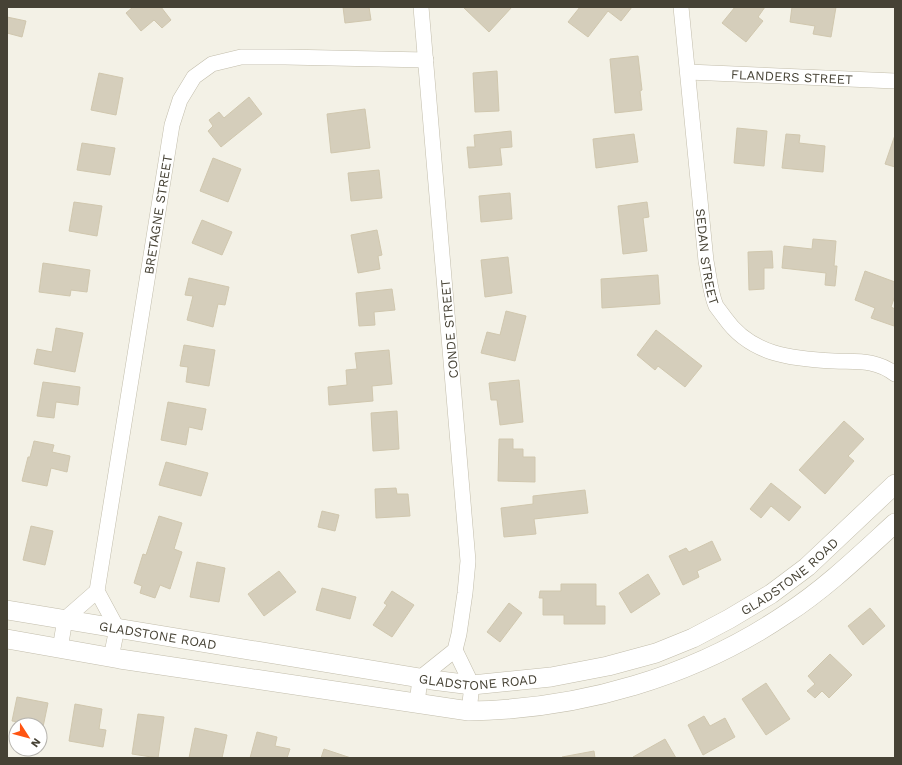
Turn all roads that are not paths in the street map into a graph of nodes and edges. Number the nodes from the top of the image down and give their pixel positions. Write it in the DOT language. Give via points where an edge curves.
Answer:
graph roads {
  1 [pos="421,7"];
  2 [pos="681,7"];
  3 [pos="426,60"];
  4 [pos="688,72"];
  5 [pos="895,81"];
  6 [pos="895,374"];
  7 [pos="895,484"];
  8 [pos="895,523"];
  9 [pos="97,591"];
  10 [pos="7,610"];
  11 [pos="65,619"];
  12 [pos="117,628"];
  13 [pos="7,639"];
  14 [pos="60,649"];
  15 [pos="455,650"];
  16 [pos="111,658"];
  17 [pos="420,678"];
  18 [pos="472,685"];
  19 [pos="417,704"];
  20 [pos="469,711"];
  1 -- 3 [label="street, CONDE STREET"];
  2 -- 4 [label="street, SEDAN STREET"];
  3 -- 9 [label="street, BRETAGNE STREET" via="240,57 212,64 194,77 180,100 172,125"];
  3 -- 15 [label="street, CONDE STREET" via="468,561"];
  4 -- 5 [label="street, FLANDERS STREET"];
  4 -- 6 [label="street, SEDAN STREET" via="706,261 716,305 729,324 755,346 777,354 805,360 872,362"];
  7 -- 18 [label="street, GLADSTONE ROAD" via="807,567 777,590 693,638 656,653 608,666 551,677"];
  8 -- 20 [label="street, GLADSTONE ROAD" via="825,586 786,614 742,642 702,661 663,677 606,693 552,704 505,710"];
  9 -- 11 [label="street"];
  9 -- 12 [label="street"];
  10 -- 11 [label="street, GLADSTONE ROAD"];
  11 -- 12 [label="street, GLADSTONE ROAD"];
  11 -- 14 [label="street"];
  12 -- 16 [label="street"];
  12 -- 17 [label="street, GLADSTONE ROAD"];
  13 -- 14 [label="street, GLADSTONE ROAD"];
  14 -- 16 [label="street, GLADSTONE ROAD"];
  15 -- 17 [label="street"];
  15 -- 18 [label="street"];
  16 -- 19 [label="street, GLADSTONE ROAD"];
  17 -- 18 [label="street, GLADSTONE ROAD"];
  17 -- 19 [label="street"];
  18 -- 20 [label="street"];
  19 -- 20 [label="street, GLADSTONE ROAD"];
}
